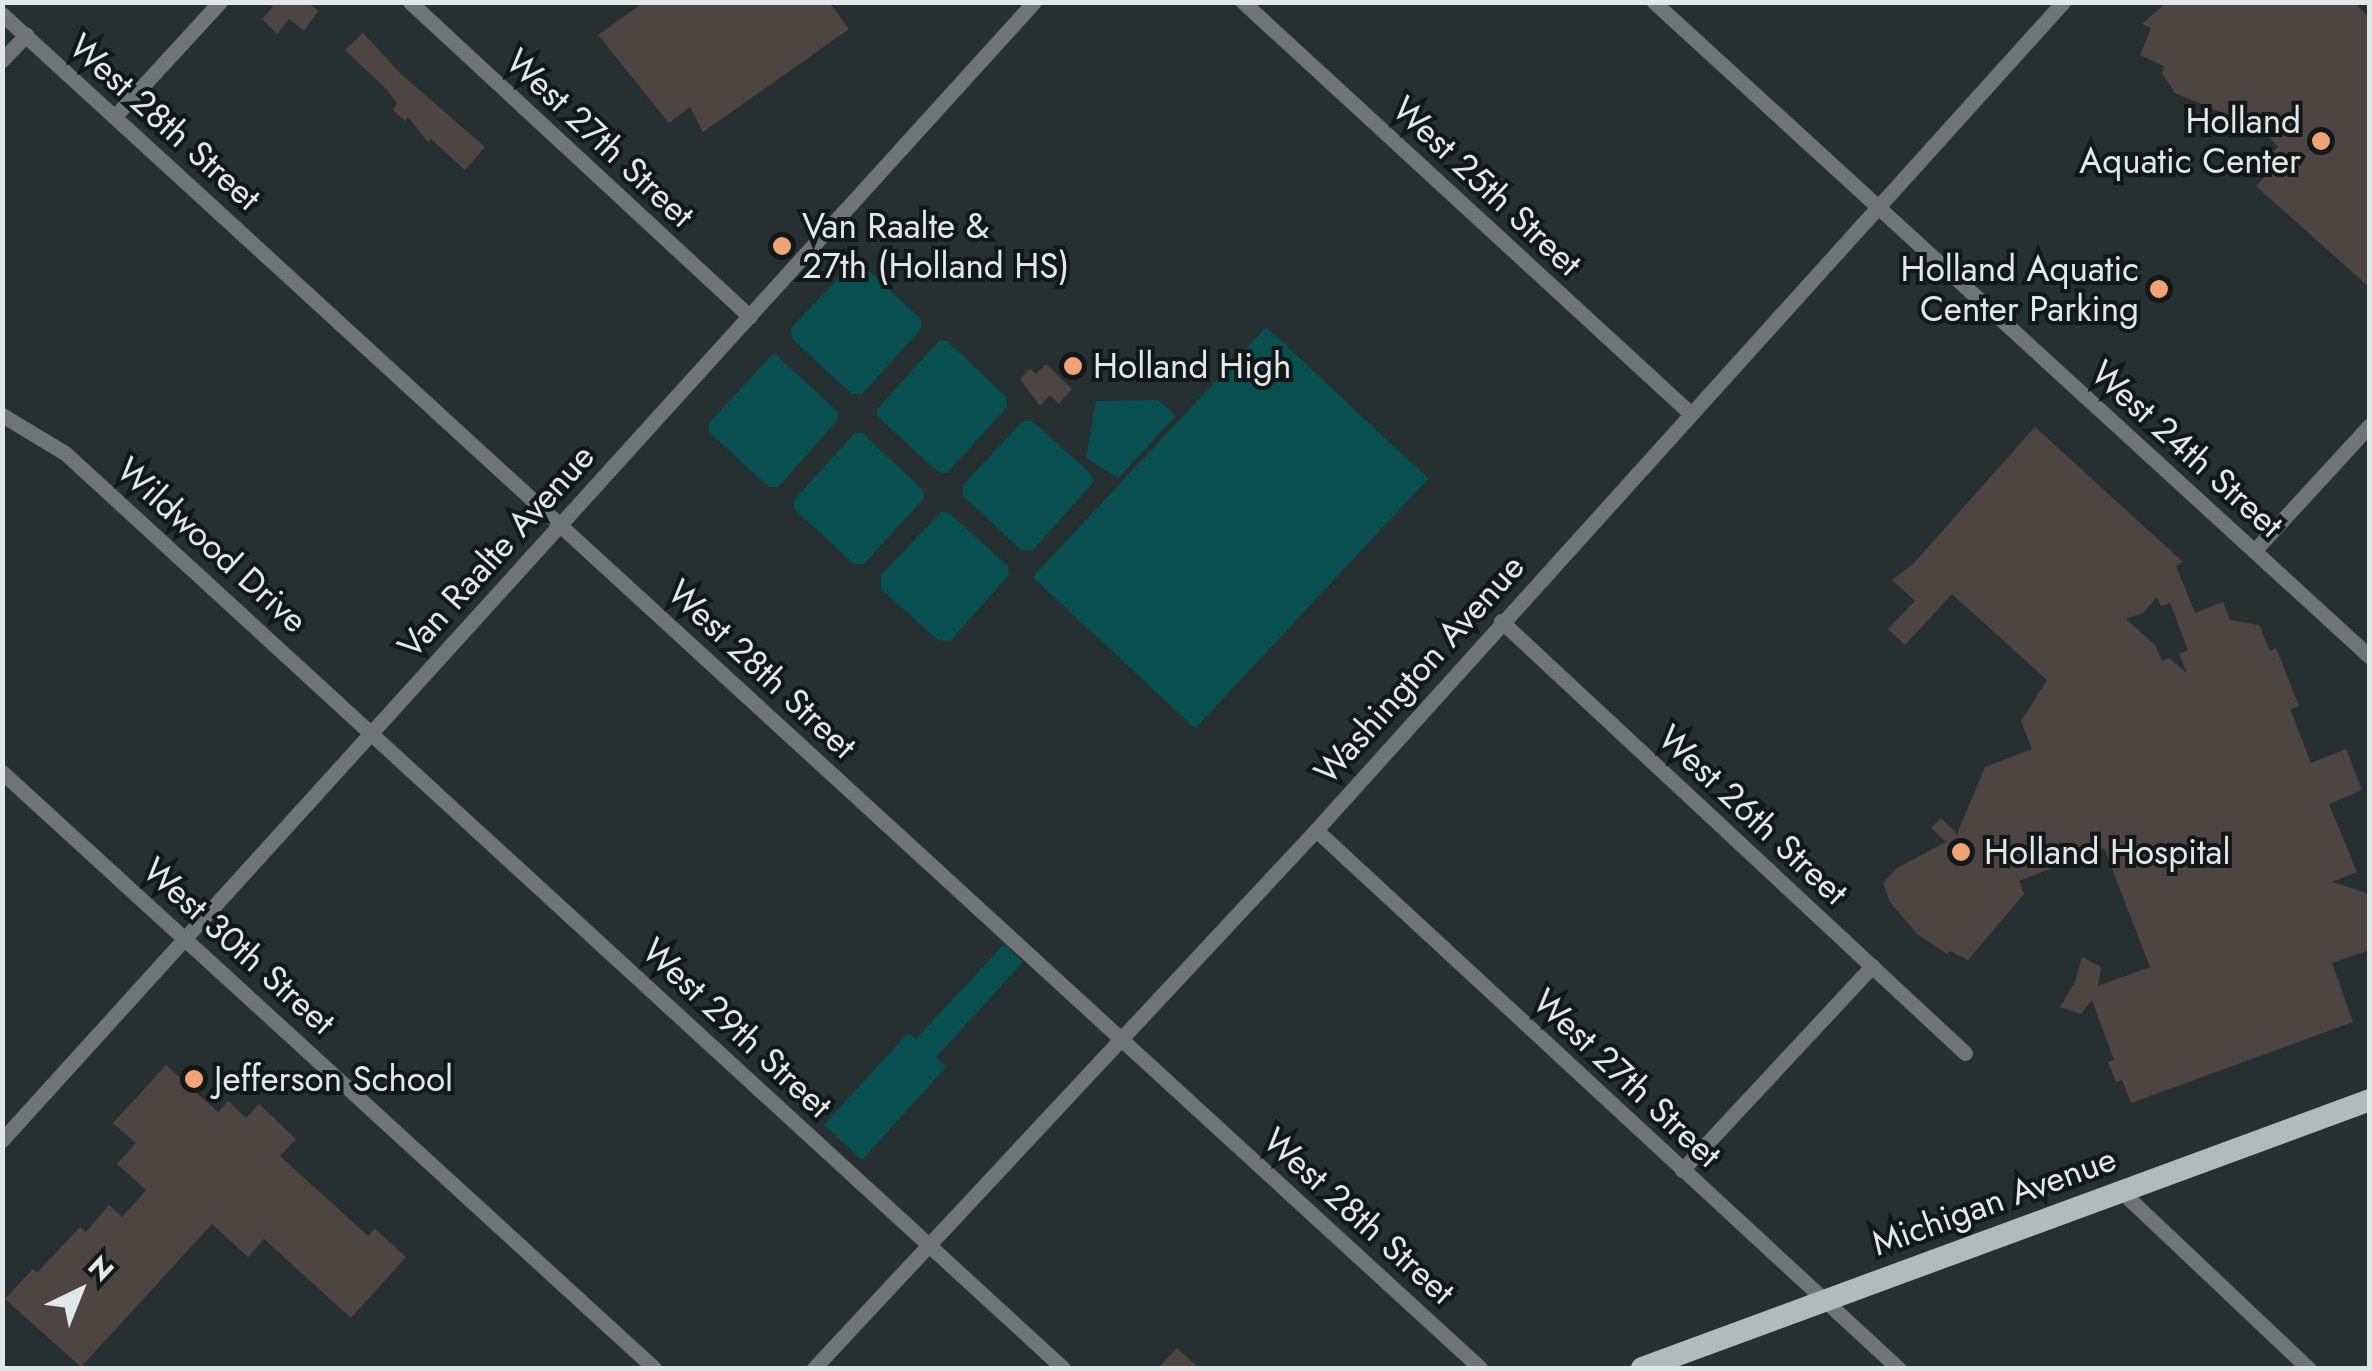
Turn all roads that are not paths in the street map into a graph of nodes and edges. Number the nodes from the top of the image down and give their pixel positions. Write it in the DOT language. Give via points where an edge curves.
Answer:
graph roads {
  1 [pos="220,2"];
  2 [pos="410,2"];
  3 [pos="1034,2"];
  4 [pos="1243,2"];
  5 [pos="1654,2"];
  6 [pos="2062,3"];
  7 [pos="2,14"];
  8 [pos="26,35"];
  9 [pos="2,60"];
  10 [pos="115,116"];
  11 [pos="1877,207"];
  12 [pos="750,318"];
  13 [pos="1690,413"];
  14 [pos="2,416"];
  15 [pos="2370,425"];
  16 [pos="560,525"];
  17 [pos="2254,551"];
  18 [pos="1500,621"];
  19 [pos="2370,657"];
  20 [pos="372,731"];
  21 [pos="2,772"];
  22 [pos="1316,830"];
  23 [pos="187,937"];
  24 [pos="1872,966"];
  25 [pos="1120,1038"];
  26 [pos="1965,1053"];
  27 [pos="2370,1100"];
  28 [pos="2,1140"];
  29 [pos="1682,1170"];
  30 [pos="2123,1193"];
  31 [pos="927,1245"];
  32 [pos="1823,1299"];
  33 [pos="654,1368"];
  34 [pos="814,1368"];
  35 [pos="1062,1368"];
  36 [pos="1480,1368"];
  37 [pos="1642,1368"];
  38 [pos="1898,1368"];
  39 [pos="2308,1368"];
  1 -- 10 [label="street"];
  2 -- 12 [label="street, West 27th Street"];
  3 -- 12 [label="street, Van Raalte Avenue"];
  4 -- 13 [label="street, West 25th Street"];
  5 -- 11 [label="street, West 24th Street"];
  6 -- 11 [label="street, Washington Avenue"];
  7 -- 8 [label="street, West 28th Street"];
  8 -- 9 [label="street"];
  8 -- 10 [label="street, West 28th Street"];
  10 -- 16 [label="street, West 28th Street"];
  11 -- 13 [label="street, Washington Avenue"];
  11 -- 17 [label="street, West 24th Street"];
  12 -- 16 [label="street, Van Raalte Avenue"];
  13 -- 18 [label="street, Washington Avenue"];
  14 -- 20 [label="street, Wildwood Drive" via="65,453"];
  15 -- 17 [label="street"];
  16 -- 20 [label="street, Van Raalte Avenue"];
  16 -- 25 [label="street, West 28th Street"];
  17 -- 19 [label="street, West 24th Street"];
  18 -- 22 [label="street, Washington Avenue"];
  18 -- 24 [label="street, West 26th Street"];
  20 -- 23 [label="street, Van Raalte Avenue"];
  20 -- 31 [label="street, West 29th Street"];
  21 -- 23 [label="street, West 30th Street"];
  22 -- 25 [label="street, Washington Avenue"];
  22 -- 29 [label="street, West 27th Street"];
  23 -- 28 [label="street, Van Raalte Avenue"];
  23 -- 33 [label="street, West 30th Street"];
  24 -- 26 [label="street, West 26th Street"];
  24 -- 29 [label="street"];
  25 -- 31 [label="street, Washington Avenue"];
  25 -- 36 [label="street, West 28th Street"];
  27 -- 30 [label="main road, Michigan Avenue"];
  29 -- 32 [label="street, West 27th Street"];
  30 -- 32 [label="main road, Michigan Avenue"];
  30 -- 39 [label="street"];
  31 -- 34 [label="street, Washington Avenue"];
  31 -- 35 [label="street, West 29th Street"];
  32 -- 37 [label="main road, Michigan Avenue"];
  32 -- 38 [label="street, West 27th Street"];
}
